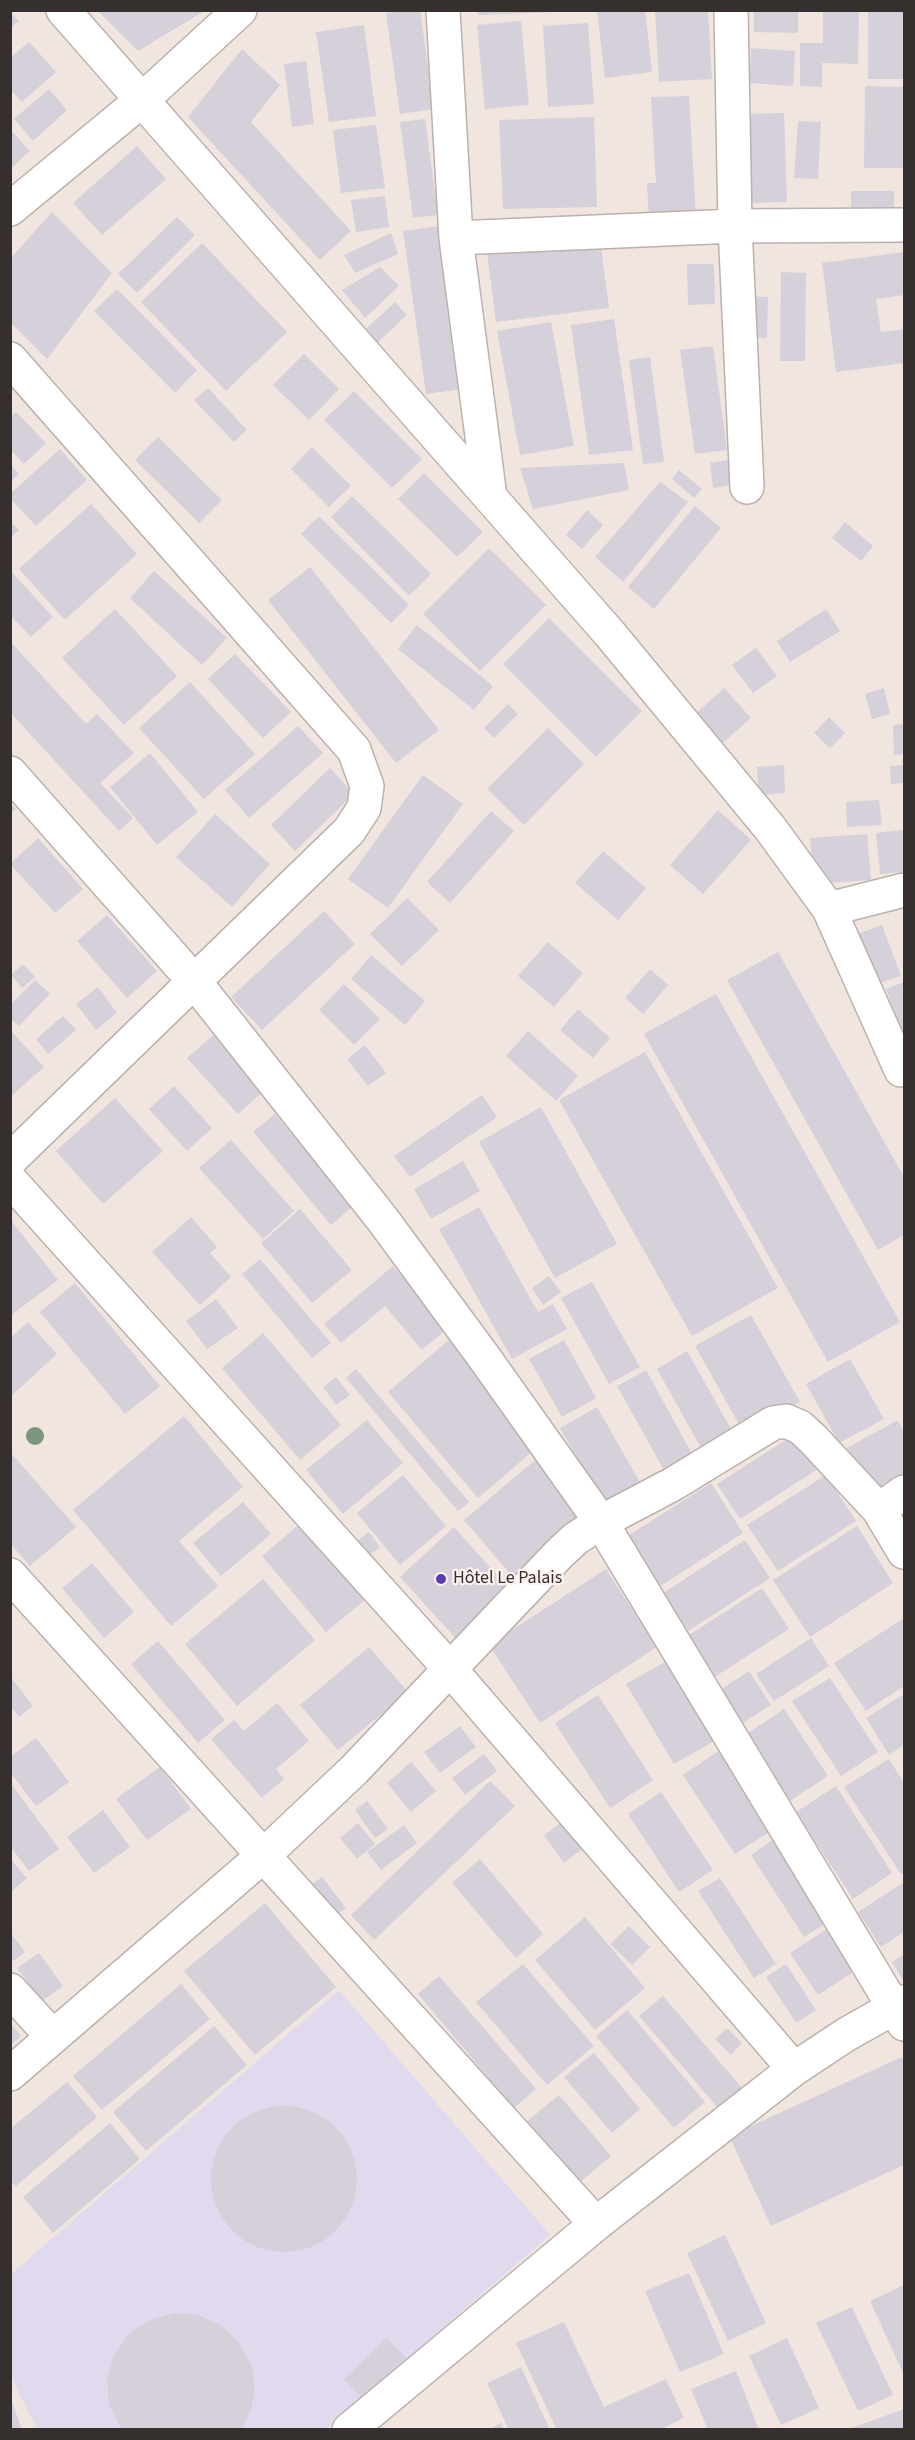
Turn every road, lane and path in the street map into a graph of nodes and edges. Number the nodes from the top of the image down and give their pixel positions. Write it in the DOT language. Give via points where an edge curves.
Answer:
graph roads {
  1 [pos="63,10"];
  2 [pos="240,10"];
  3 [pos="443,10"];
  4 [pos="731,10"];
  5 [pos="142,100"];
  6 [pos="10,209"];
  7 [pos="904,225"];
  8 [pos="735,226"];
  9 [pos="456,238"];
  10 [pos="10,359"];
  11 [pos="747,487"];
  12 [pos="489,497"];
  13 [pos="10,773"];
  14 [pos="904,890"];
  15 [pos="829,909"];
  16 [pos="194,981"];
  17 [pos="902,1070"];
  18 [pos="10,1160"];
  19 [pos="10,1180"];
  20 [pos="892,1501"];
  21 [pos="602,1522"];
  22 [pos="904,1552"];
  23 [pos="10,1575"];
  24 [pos="450,1669"];
  25 [pos="264,1855"];
  26 [pos="10,1990"];
  27 [pos="901,2011"];
  28 [pos="52,2036"];
  29 [pos="794,2069"];
  30 [pos="10,2074"];
  31 [pos="596,2223"];
  32 [pos="349,2430"];
  1 -- 5 [label="street"];
  2 -- 5 [label="street"];
  3 -- 9 [label="street"];
  4 -- 8 [label="street"];
  5 -- 6 [label="street"];
  5 -- 12 [label="street"];
  7 -- 8 [label="street"];
  8 -- 9 [label="street"];
  8 -- 11 [label="street"];
  9 -- 12 [label="street"];
  10 -- 16 [label="street" via="354,750 362,769 367,786 364,808 349,831"];
  12 -- 15 [label="street" via="686,725 770,828"];
  13 -- 16 [label="street"];
  14 -- 15 [label="street"];
  15 -- 17 [label="street"];
  16 -- 18 [label="street"];
  16 -- 21 [label="street" via="383,1220"];
  19 -- 24 [label="street"];
  20 -- 21 [label="street" via="786,1421 773,1423 674,1484"];
  20 -- 22 [label="street"];
  21 -- 24 [label="street" via="559,1554"];
  21 -- 27 [label="street"];
  23 -- 25 [label="street"];
  24 -- 25 [label="street" via="354,1770"];
  24 -- 29 [label="street"];
  25 -- 28 [label="street"];
  25 -- 31 [label="street"];
  26 -- 28 [label="street"];
  27 -- 29 [label="street" via="847,2034"];
  28 -- 30 [label="street"];
  29 -- 31 [label="street"];
  31 -- 32 [label="street"];
}
